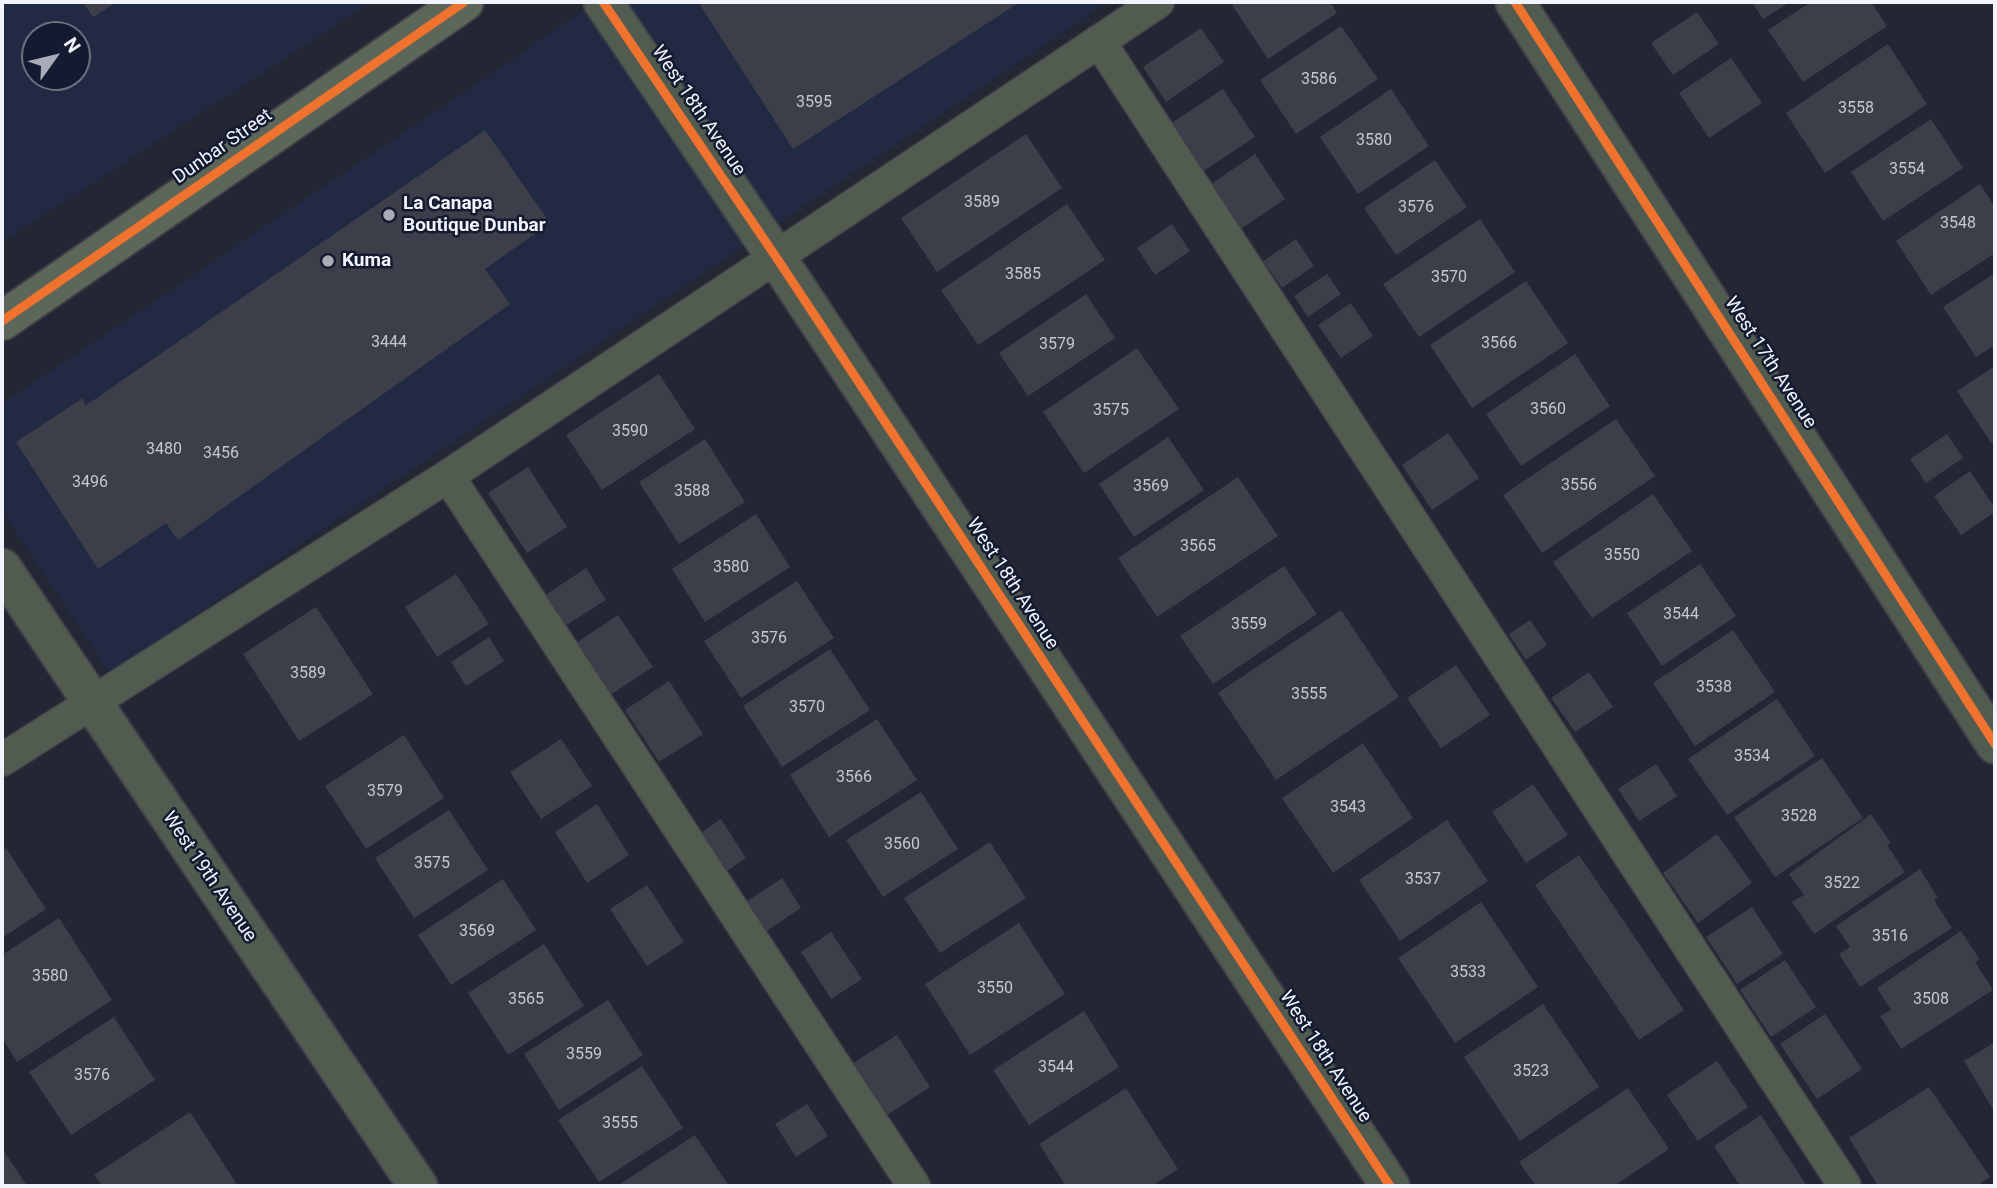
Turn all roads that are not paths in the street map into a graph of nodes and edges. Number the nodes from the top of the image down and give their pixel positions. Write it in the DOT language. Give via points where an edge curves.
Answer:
graph roads {
  1 [pos="464,2"];
  2 [pos="603,2"];
  3 [pos="1158,2"];
  4 [pos="1515,2"];
  5 [pos="1099,41"];
  6 [pos="776,257"];
  7 [pos="2,321"];
  8 [pos="448,476"];
  9 [pos="2,568"];
  10 [pos="91,703"];
  11 [pos="1995,744"];
  12 [pos="2,760"];
  13 [pos="418,1186"];
  14 [pos="914,1186"];
  15 [pos="1390,1186"];
  16 [pos="1845,1186"];
  1 -- 7 [label="main road, Dunbar Street"];
  2 -- 6 [label="street, West 18th Avenue"];
  3 -- 5 [label="lane"];
  4 -- 11 [label="street, West 17th Avenue"];
  5 -- 6 [label="lane"];
  5 -- 16 [label="lane"];
  6 -- 8 [label="lane"];
  6 -- 15 [label="street, West 18th Avenue"];
  8 -- 10 [label="lane"];
  8 -- 14 [label="lane"];
  9 -- 10 [label="street, West 19th Avenue"];
  10 -- 12 [label="lane"];
  10 -- 13 [label="street, West 19th Avenue"];
}
